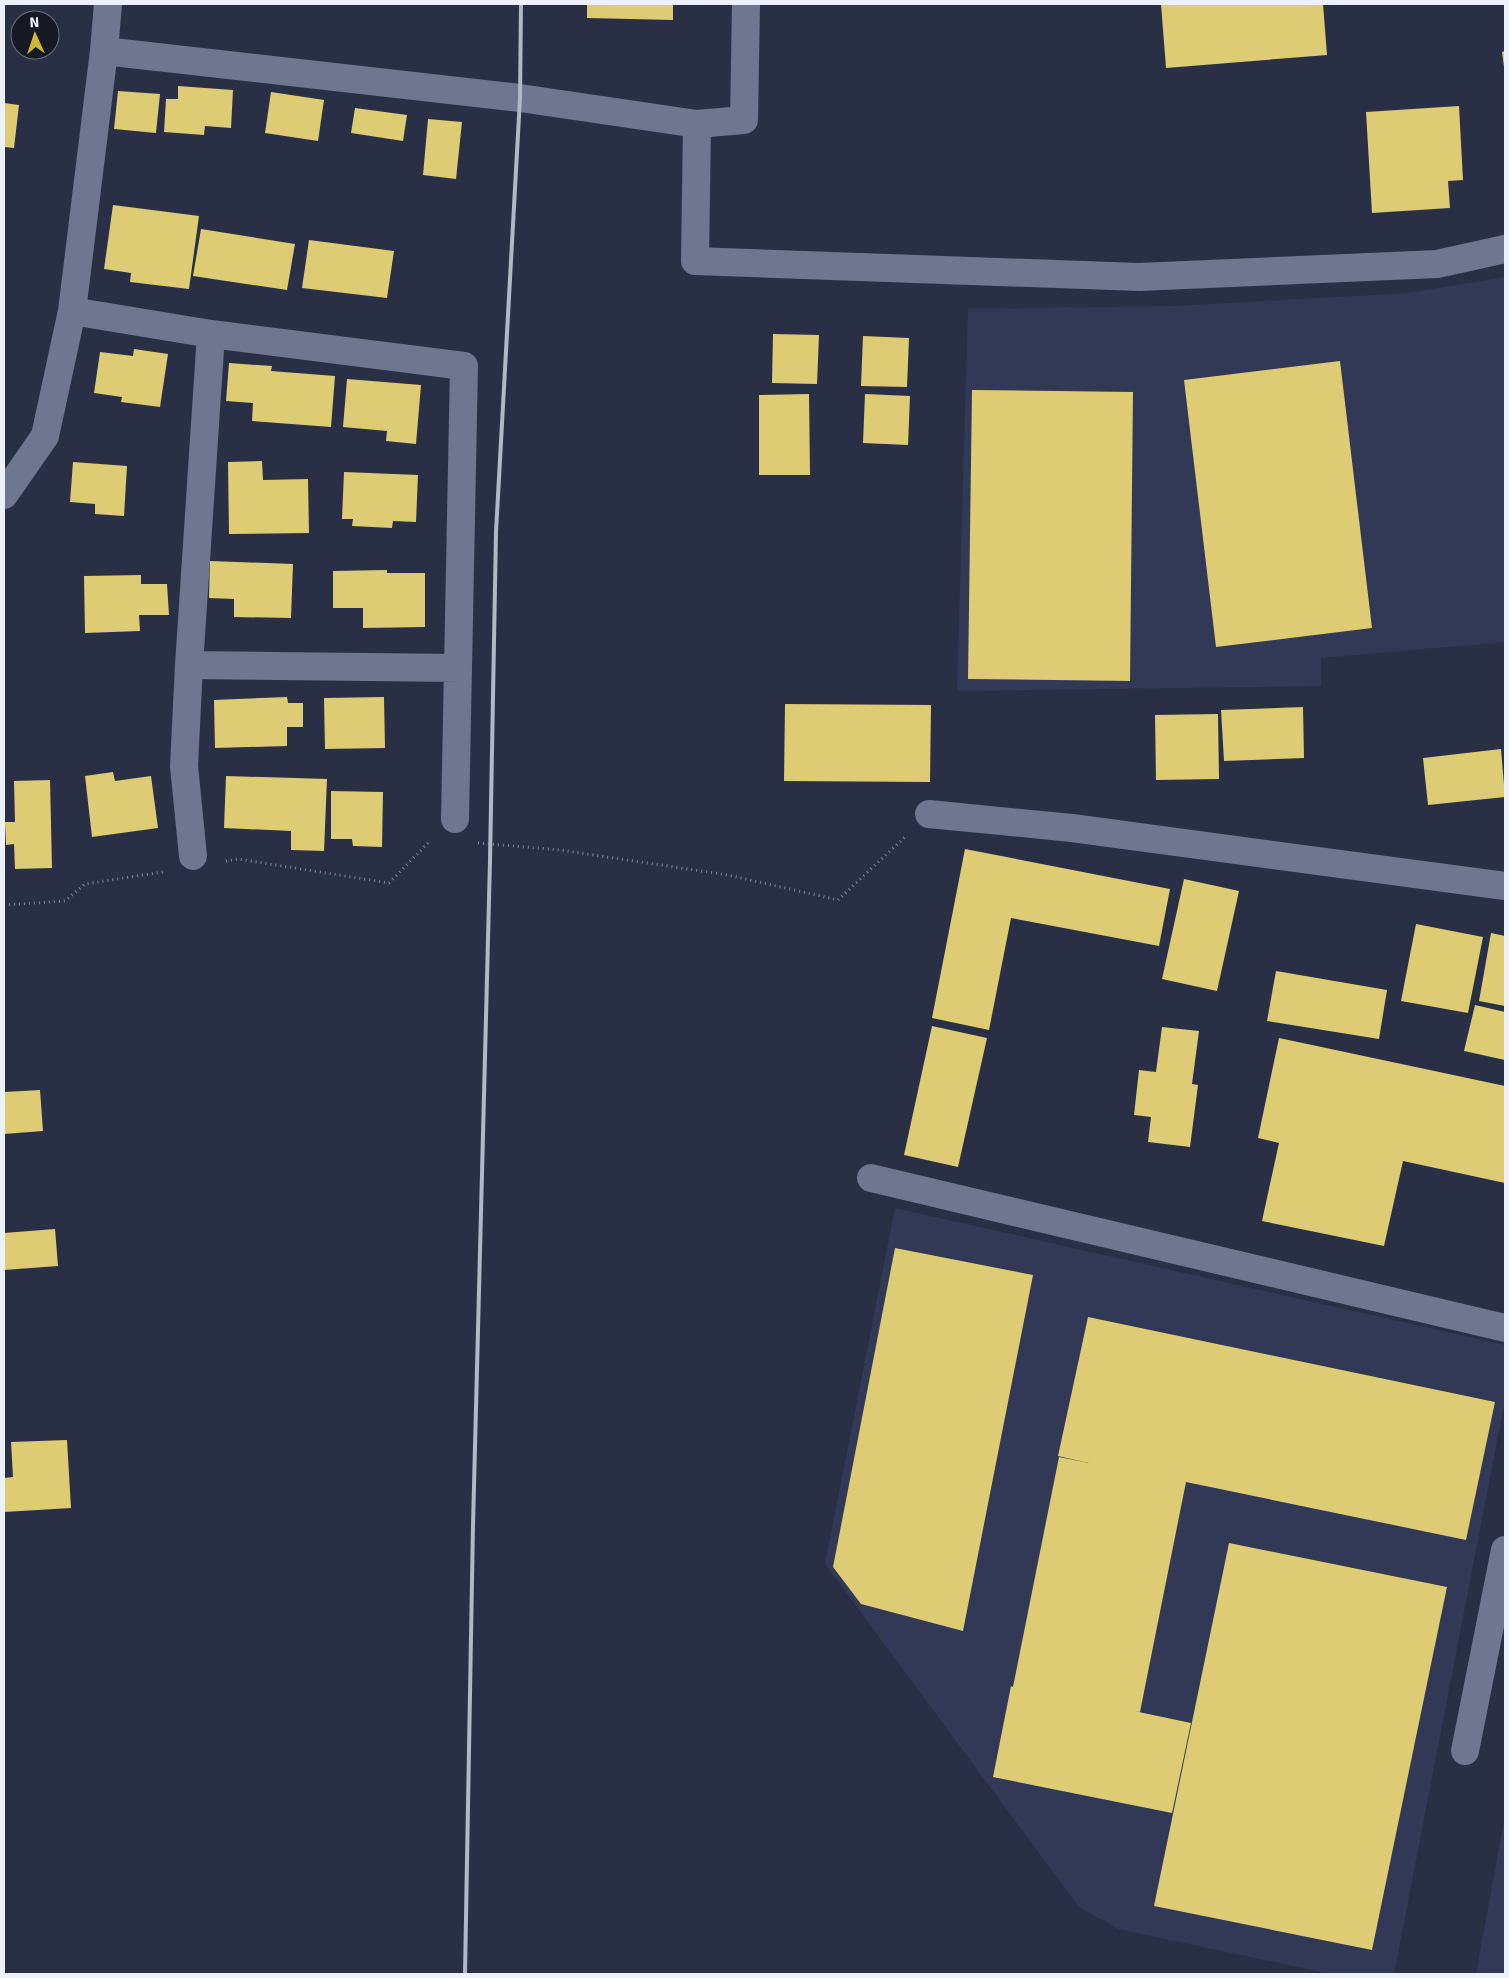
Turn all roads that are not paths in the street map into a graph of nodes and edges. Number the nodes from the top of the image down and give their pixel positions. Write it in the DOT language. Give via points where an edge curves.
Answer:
graph roads {
  1 [pos="108,4"];
  2 [pos="746,4"];
  3 [pos="104,51"];
  4 [pos="697,124"];
  5 [pos="1505,249"];
  6 [pos="72,311"];
  7 [pos="211,334"];
  8 [pos="4,495"];
  9 [pos="189,665"];
  10 [pos="458,668"];
  11 [pos="929,814"];
  12 [pos="456,820"];
  13 [pos="195,863"];
  14 [pos="1505,886"];
  15 [pos="871,1178"];
  16 [pos="1505,1328"];
  17 [pos="1505,1550"];
  18 [pos="1465,1751"];
  1 -- 3 [label="street"];
  2 -- 4 [label="street" via="744,120"];
  3 -- 4 [label="street" via="520,98"];
  3 -- 6 [label="street"];
  4 -- 5 [label="street" via="695,262 1139,278 1437,264"];
  6 -- 7 [label="street"];
  6 -- 8 [label="street" via="45,436"];
  7 -- 9 [label="street"];
  7 -- 10 [label="street" via="464,366"];
  9 -- 10 [label="street"];
  9 -- 13 [label="street" via="184,766"];
  10 -- 12 [label="street"];
  11 -- 14 [label="street" via="1072,828"];
  15 -- 16 [label="street"];
  17 -- 18 [label="street"];
}
